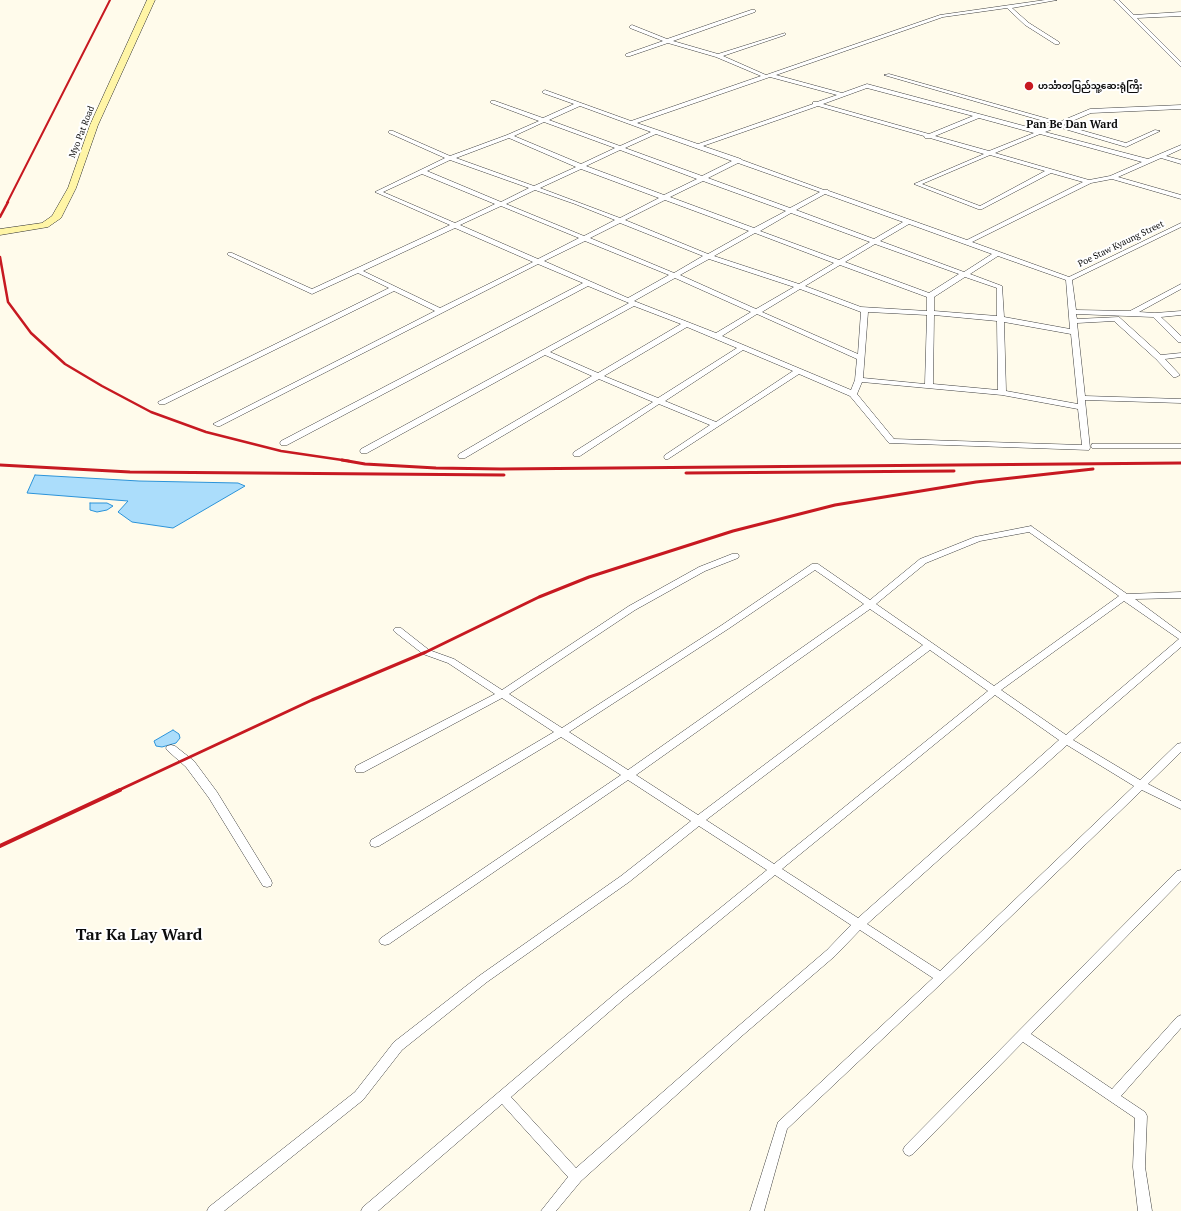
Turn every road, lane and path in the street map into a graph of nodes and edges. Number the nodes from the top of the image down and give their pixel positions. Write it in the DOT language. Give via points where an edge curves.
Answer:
graph roads {
  1 [pos="151,0"];
  2 [pos="1055,0"];
  3 [pos="1116,0"];
  4 [pos="1006,6"];
  5 [pos="753,11"];
  6 [pos="1181,14"];
  7 [pos="1134,17"];
  8 [pos="632,27"];
  9 [pos="783,34"];
  10 [pos="667,41"];
  11 [pos="1057,43"];
  12 [pos="628,55"];
  13 [pos="718,56"];
  14 [pos="1181,65"];
  15 [pos="887,75"];
  16 [pos="768,76"];
  17 [pos="545,92"];
  18 [pos="841,94"];
  19 [pos="493,102"];
  20 [pos="815,103"];
  21 [pos="580,104"];
  22 [pos="1181,107"];
  23 [pos="979,116"];
  24 [pos="545,120"];
  25 [pos="633,122"];
  26 [pos="1059,124"];
  27 [pos="1157,130"];
  28 [pos="656,131"];
  29 [pos="390,132"];
  30 [pos="1039,132"];
  31 [pos="509,136"];
  32 [pos="927,137"];
  33 [pos="699,146"];
  34 [pos="1181,147"];
  35 [pos="623,148"];
  36 [pos="989,154"];
  37 [pos="1160,156"];
  38 [pos="450,158"];
  39 [pos="739,160"];
  40 [pos="1147,162"];
  41 [pos="1181,162"];
  42 [pos="582,167"];
  43 [pos="1050,171"];
  44 [pos="423,172"];
  45 [pos="1112,177"];
  46 [pos="704,178"];
  47 [pos="1089,182"];
  48 [pos="534,187"];
  49 [pos="826,191"];
  50 [pos="666,197"];
  51 [pos="1181,197"];
  52 [pos="500,204"];
  53 [pos="792,211"];
  54 [pos="620,220"];
  55 [pos="909,221"];
  56 [pos="455,224"];
  57 [pos="1181,225"];
  58 [pos="756,230"];
  59 [pos="1171,230"];
  60 [pos="0,232"];
  61 [pos="1181,233"];
  62 [pos="586,238"];
  63 [pos="874,241"];
  64 [pos="968,242"];
  65 [pos="998,252"];
  66 [pos="230,254"];
  67 [pos="708,256"];
  68 [pos="539,261"];
  69 [pos="839,262"];
  70 [pos="359,271"];
  71 [pos="965,273"];
  72 [pos="674,275"];
  73 [pos="1069,279"];
  74 [pos="588,283"];
  75 [pos="799,286"];
  76 [pos="1181,286"];
  77 [pos="393,288"];
  78 [pos="930,296"];
  79 [pos="632,301"];
  80 [pos="859,309"];
  81 [pos="440,311"];
  82 [pos="758,311"];
  83 [pos="1072,312"];
  84 [pos="931,313"];
  85 [pos="1131,313"];
  86 [pos="1181,313"];
  87 [pos="1155,315"];
  88 [pos="1002,319"];
  89 [pos="1073,321"];
  90 [pos="685,325"];
  91 [pos="1074,332"];
  92 [pos="716,336"];
  93 [pos="1181,340"];
  94 [pos="743,347"];
  95 [pos="544,352"];
  96 [pos="1181,354"];
  97 [pos="1159,357"];
  98 [pos="861,358"];
  99 [pos="798,371"];
  100 [pos="1176,375"];
  101 [pos="598,376"];
  102 [pos="859,380"];
  103 [pos="929,386"];
  104 [pos="1002,393"];
  105 [pos="853,394"];
  106 [pos="1080,398"];
  107 [pos="659,401"];
  108 [pos="1181,401"];
  109 [pos="162,402"];
  110 [pos="1081,407"];
  111 [pos="217,424"];
  112 [pos="716,425"];
  113 [pos="284,443"];
  114 [pos="1095,446"];
  115 [pos="1181,446"];
  116 [pos="364,451"];
  117 [pos="576,454"];
  118 [pos="462,456"];
  119 [pos="668,457"];
  120 [pos="735,556"];
  121 [pos="1181,595"];
  122 [pos="1124,597"];
  123 [pos="871,604"];
  124 [pos="398,630"];
  125 [pos="1181,637"];
  126 [pos="1181,642"];
  127 [pos="930,645"];
  128 [pos="995,690"];
  129 [pos="501,695"];
  130 [pos="562,732"];
  131 [pos="1066,740"];
  132 [pos="1181,746"];
  133 [pos="171,748"];
  134 [pos="360,769"];
  135 [pos="629,775"];
  136 [pos="1139,784"];
  137 [pos="1181,805"];
  138 [pos="698,821"];
  139 [pos="375,843"];
  140 [pos="774,869"];
  141 [pos="1181,874"];
  142 [pos="267,883"];
  143 [pos="858,925"];
  144 [pos="385,941"];
  145 [pos="941,977"];
  146 [pos="1181,1020"];
  147 [pos="1023,1035"];
  148 [pos="1113,1096"];
  149 [pos="503,1097"];
  150 [pos="909,1150"];
  151 [pos="576,1178"];
  152 [pos="214,1211"];
  153 [pos="368,1211"];
  154 [pos="548,1211"];
  155 [pos="757,1211"];
  156 [pos="1145,1211"];
  1 -- 60 [label="main road, Myo Pat Road" via="94,126 72,188 56,218 45,225"];
  2 -- 4 [label="street"];
  3 -- 7 [label="street"];
  4 -- 11 [label="street" via="1027,24"];
  4 -- 16 [label="street" via="942,16"];
  5 -- 10 [label="street"];
  6 -- 7 [label="street"];
  7 -- 14 [label="street"];
  8 -- 10 [label="street"];
  9 -- 13 [label="street"];
  10 -- 12 [label="street"];
  10 -- 13 [label="street"];
  13 -- 16 [label="street"];
  15 -- 26 [label="street"];
  16 -- 18 [label="street"];
  16 -- 25 [label="street"];
  17 -- 21 [label="street"];
  18 -- 20 [label="street"];
  18 -- 23 [label="street" via="867,86"];
  19 -- 24 [label="street"];
  20 -- 32 [label="street"];
  20 -- 33 [label="street"];
  21 -- 24 [label="street"];
  21 -- 25 [label="street"];
  22 -- 26 [label="street" via="1090,111"];
  23 -- 30 [label="street"];
  23 -- 32 [label="street"];
  24 -- 31 [label="street"];
  24 -- 35 [label="street" via="597,141"];
  25 -- 28 [label="street"];
  26 -- 27 [label="street" via="1126,145"];
  26 -- 30 [label="street"];
  28 -- 33 [label="street"];
  28 -- 35 [label="street"];
  29 -- 38 [label="street"];
  30 -- 36 [label="street"];
  30 -- 40 [label="street"];
  31 -- 38 [label="street"];
  31 -- 42 [label="street"];
  32 -- 36 [label="street"];
  33 -- 39 [label="street"];
  34 -- 37 [label="street"];
  35 -- 42 [label="street"];
  35 -- 46 [label="street"];
  36 -- 43 [label="street"];
  36 -- 43 [label="street" via="917,184 980,208"];
  37 -- 40 [label="street"];
  37 -- 41 [label="street"];
  38 -- 44 [label="street"];
  38 -- 48 [label="street"];
  39 -- 46 [label="street"];
  39 -- 49 [label="street"];
  40 -- 45 [label="street"];
  42 -- 48 [label="street"];
  42 -- 50 [label="street"];
  43 -- 47 [label="street"];
  44 -- 52 [label="street"];
  44 -- 56 [label="street" via="378,192"];
  45 -- 47 [label="street"];
  45 -- 51 [label="street"];
  46 -- 50 [label="street"];
  46 -- 53 [label="street"];
  47 -- 64 [label="street"];
  48 -- 52 [label="street"];
  48 -- 54 [label="street"];
  49 -- 53 [label="street"];
  49 -- 55 [label="street"];
  50 -- 54 [label="street"];
  50 -- 58 [label="street"];
  52 -- 56 [label="street"];
  52 -- 62 [label="street"];
  53 -- 58 [label="street"];
  53 -- 63 [label="street"];
  54 -- 62 [label="street"];
  54 -- 67 [label="street"];
  55 -- 63 [label="street"];
  55 -- 64 [label="street"];
  56 -- 68 [label="street"];
  56 -- 70 [label="street"];
  57 -- 59 [label="street, Poe Staw Kyaung Street"];
  58 -- 67 [label="street"];
  58 -- 69 [label="street"];
  59 -- 61 [label="street"];
  59 -- 73 [label="street, Poe Staw Kyaung Street"];
  62 -- 68 [label="street"];
  62 -- 72 [label="street"];
  63 -- 69 [label="street"];
  63 -- 71 [label="street"];
  64 -- 65 [label="street"];
  65 -- 71 [label="street"];
  65 -- 73 [label="street"];
  66 -- 70 [label="street" via="312,292"];
  67 -- 72 [label="street"];
  67 -- 75 [label="street"];
  68 -- 74 [label="street"];
  68 -- 81 [label="street"];
  69 -- 75 [label="street"];
  69 -- 78 [label="street"];
  70 -- 77 [label="street"];
  71 -- 78 [label="street"];
  71 -- 88 [label="street" via="1000,286"];
  72 -- 79 [label="street"];
  72 -- 82 [label="street"];
  73 -- 83 [label="street"];
  74 -- 79 [label="street"];
  74 -- 113 [label="street"];
  75 -- 80 [label="street"];
  75 -- 82 [label="street"];
  76 -- 85 [label="street"];
  77 -- 81 [label="street"];
  77 -- 109 [label="street"];
  78 -- 84 [label="street"];
  79 -- 90 [label="street"];
  79 -- 95 [label="street"];
  80 -- 84 [label="street"];
  80 -- 98 [label="street" via="865,311"];
  81 -- 111 [label="street"];
  82 -- 92 [label="street"];
  82 -- 98 [label="street"];
  83 -- 85 [label="street"];
  83 -- 89 [label="street"];
  84 -- 88 [label="street"];
  84 -- 103 [label="street"];
  85 -- 87 [label="street"];
  86 -- 87 [label="street"];
  87 -- 93 [label="street"];
  88 -- 91 [label="street"];
  88 -- 104 [label="street"];
  89 -- 91 [label="street"];
  89 -- 97 [label="street" via="1116,319"];
  90 -- 92 [label="street"];
  90 -- 101 [label="street"];
  91 -- 106 [label="street"];
  92 -- 94 [label="street"];
  94 -- 99 [label="street"];
  94 -- 107 [label="street"];
  95 -- 101 [label="street"];
  95 -- 116 [label="street"];
  96 -- 97 [label="street"];
  97 -- 100 [label="street"];
  98 -- 102 [label="street"];
  99 -- 105 [label="street"];
  99 -- 112 [label="street"];
  101 -- 107 [label="street"];
  101 -- 118 [label="street"];
  102 -- 103 [label="street"];
  102 -- 105 [label="street"];
  103 -- 104 [label="street"];
  104 -- 110 [label="street"];
  105 -- 110 [label="street" via="892,441 1086,448"];
  106 -- 108 [label="street"];
  106 -- 110 [label="street"];
  107 -- 112 [label="street"];
  107 -- 117 [label="street"];
  112 -- 119 [label="street"];
  114 -- 115 [label="street"];
  120 -- 129 [label="street" via="702,568 632,608"];
  121 -- 122 [label="street"];
  122 -- 123 [label="street" via="1031,529 978,539 923,561"];
  122 -- 125 [label="street"];
  122 -- 128 [label="street"];
  123 -- 127 [label="street"];
  123 -- 130 [label="street" via="815,566 726,627"];
  123 -- 135 [label="street"];
  124 -- 129 [label="street" via="426,652 451,661"];
  126 -- 131 [label="street"];
  127 -- 128 [label="street"];
  127 -- 138 [label="street"];
  128 -- 131 [label="street"];
  128 -- 140 [label="street"];
  129 -- 130 [label="street"];
  129 -- 134 [label="street"];
  130 -- 135 [label="street"];
  130 -- 139 [label="street"];
  131 -- 136 [label="street"];
  131 -- 143 [label="street"];
  132 -- 136 [label="street"];
  133 -- 142 [label="street" via="190,764 213,795"];
  135 -- 138 [label="street"];
  135 -- 144 [label="street"];
  136 -- 137 [label="street"];
  136 -- 145 [label="street"];
  138 -- 140 [label="street"];
  138 -- 152 [label="street" via="625,879 483,979 398,1046 358,1096"];
  140 -- 143 [label="street"];
  140 -- 149 [label="street"];
  141 -- 147 [label="street"];
  143 -- 145 [label="street"];
  143 -- 151 [label="street"];
  145 -- 155 [label="street" via="782,1126"];
  146 -- 148 [label="street"];
  147 -- 148 [label="street"];
  147 -- 150 [label="street"];
  148 -- 156 [label="street" via="1142,1116 1138,1168"];
  149 -- 151 [label="street"];
  149 -- 153 [label="street"];
  151 -- 154 [label="street"];
}
